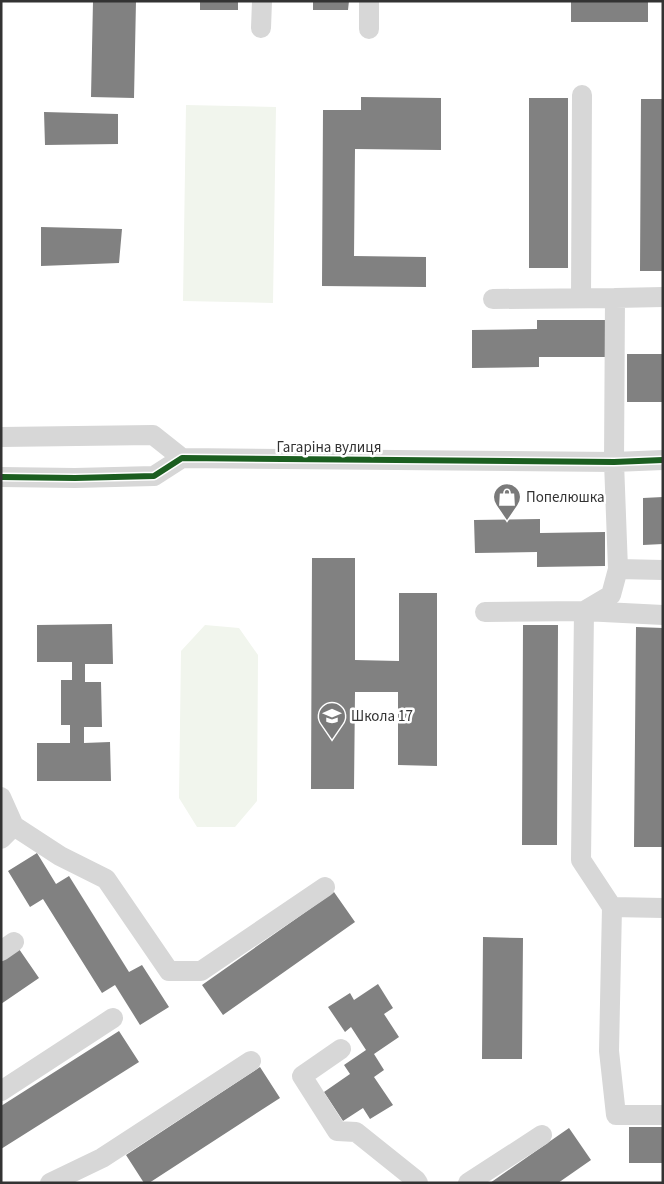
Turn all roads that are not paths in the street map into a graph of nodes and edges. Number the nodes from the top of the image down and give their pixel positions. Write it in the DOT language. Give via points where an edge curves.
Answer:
graph roads {
  1 [pos="262,1"];
  2 [pos="369,1"];
  3 [pos="261,28"];
  4 [pos="369,30"];
  5 [pos="582,95"];
  6 [pos="663,297"];
  7 [pos="580,298"];
  8 [pos="615,298"];
  9 [pos="493,299"];
  10 [pos="1,437"];
  11 [pos="182,458"];
  12 [pos="663,460"];
  13 [pos="614,462"];
  14 [pos="1,477"];
  15 [pos="618,569"];
  16 [pos="663,570"];
  17 [pos="584,611"];
  18 [pos="485,612"];
  19 [pos="663,615"];
  20 [pos="1,797"];
  21 [pos="8,833"];
  22 [pos="325,887"];
  23 [pos="612,907"];
  24 [pos="663,908"];
  25 [pos="113,1018"];
  26 [pos="341,1049"];
  27 [pos="251,1061"];
  28 [pos="1,1091"];
  29 [pos="663,1115"];
  30 [pos="542,1135"];
  31 [pos="50,1183"];
  32 [pos="418,1183"];
  33 [pos="468,1183"];
  1 -- 3 [label="street"];
  2 -- 4 [label="street"];
  5 -- 7 [label="street"];
  6 -- 8 [label="street"];
  7 -- 8 [label="street"];
  7 -- 9 [label="street"];
  8 -- 13 [label="street"];
  10 -- 11 [label="street" via="153,435"];
  11 -- 13 [label="street, Гагаріна вулиця"];
  11 -- 14 [label="street" via="154,476"];
  12 -- 13 [label="street, Гагаріна вулиця"];
  13 -- 15 [label="street"];
  15 -- 16 [label="street"];
  15 -- 17 [label="street" via="611,595"];
  17 -- 18 [label="street"];
  17 -- 19 [label="street"];
  17 -- 23 [label="street" via="581,860"];
  20 -- 21 [label="street"];
  21 -- 22 [label="street" via="106,879 169,971 201,971"];
  23 -- 24 [label="street"];
  23 -- 29 [label="street" via="609,1052 616,1115"];
  25 -- 28 [label="street"];
  26 -- 32 [label="street" via="302,1076 336,1131 356,1132"];
  27 -- 31 [label="street" via="102,1158"];
  30 -- 33 [label="street"];
}
